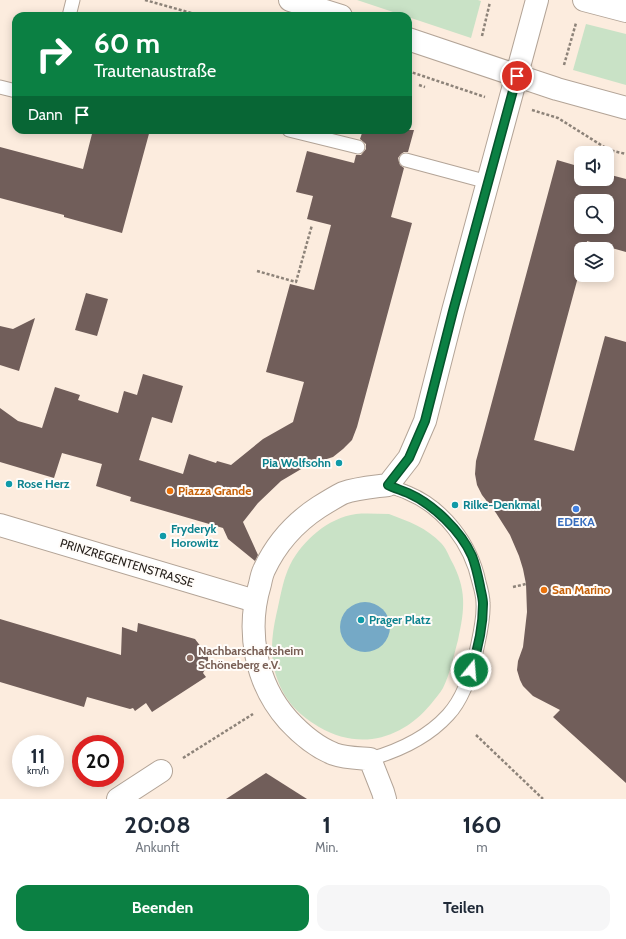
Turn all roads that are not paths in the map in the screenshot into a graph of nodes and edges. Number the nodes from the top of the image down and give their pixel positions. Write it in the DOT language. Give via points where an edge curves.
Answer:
graph roads {
  1 [pos="73,0"];
  2 [pos="290,0"];
  3 [pos="537,0"];
  4 [pos="584,0"];
  5 [pos="626,11"];
  6 [pos="70,12"];
  7 [pos="312,12"];
  8 [pos="412,40"];
  9 [pos="517,76"];
  10 [pos="0,87"];
  11 [pos="12,90"];
  12 [pos="626,108"];
  13 [pos="306,134"];
  14 [pos="358,147"];
  15 [pos="406,160"];
  16 [pos="488,182"];
  17 [pos="388,485"];
  18 [pos="0,525"];
  19 [pos="255,601"];
  20 [pos="370,759"];
  21 [pos="161,771"];
  22 [pos="118,799"];
  23 [pos="385,799"];
  1 -- 6 [label="lane"];
  2 -- 7 [label="street"];
  3 -- 9 [label="street"];
  4 -- 5 [label="street"];
  8 -- 9 [label="street"];
  9 -- 12 [label="street"];
  9 -- 16 [label="street"];
  10 -- 11 [label="lane"];
  13 -- 14 [label="lane"];
  15 -- 16 [label="lane"];
  16 -- 17 [label="street" via="425,421 409,458"];
  17 -- 19 [label="street" via="343,493 302,519 281,542 264,570"];
  17 -- 20 [label="lane" via="409,493 429,505 460,537 471,555 477,572 483,603 482,627 475,659 463,692 449,714 419,738 386,755"];
  18 -- 19 [label="street, PRINZREGENTENSTRASSE"];
  19 -- 20 [label="street" via="252,628 256,655 263,680 275,702 294,727 319,746 333,754"];
  20 -- 23 [label="street"];
  21 -- 22 [label="street"];
}
